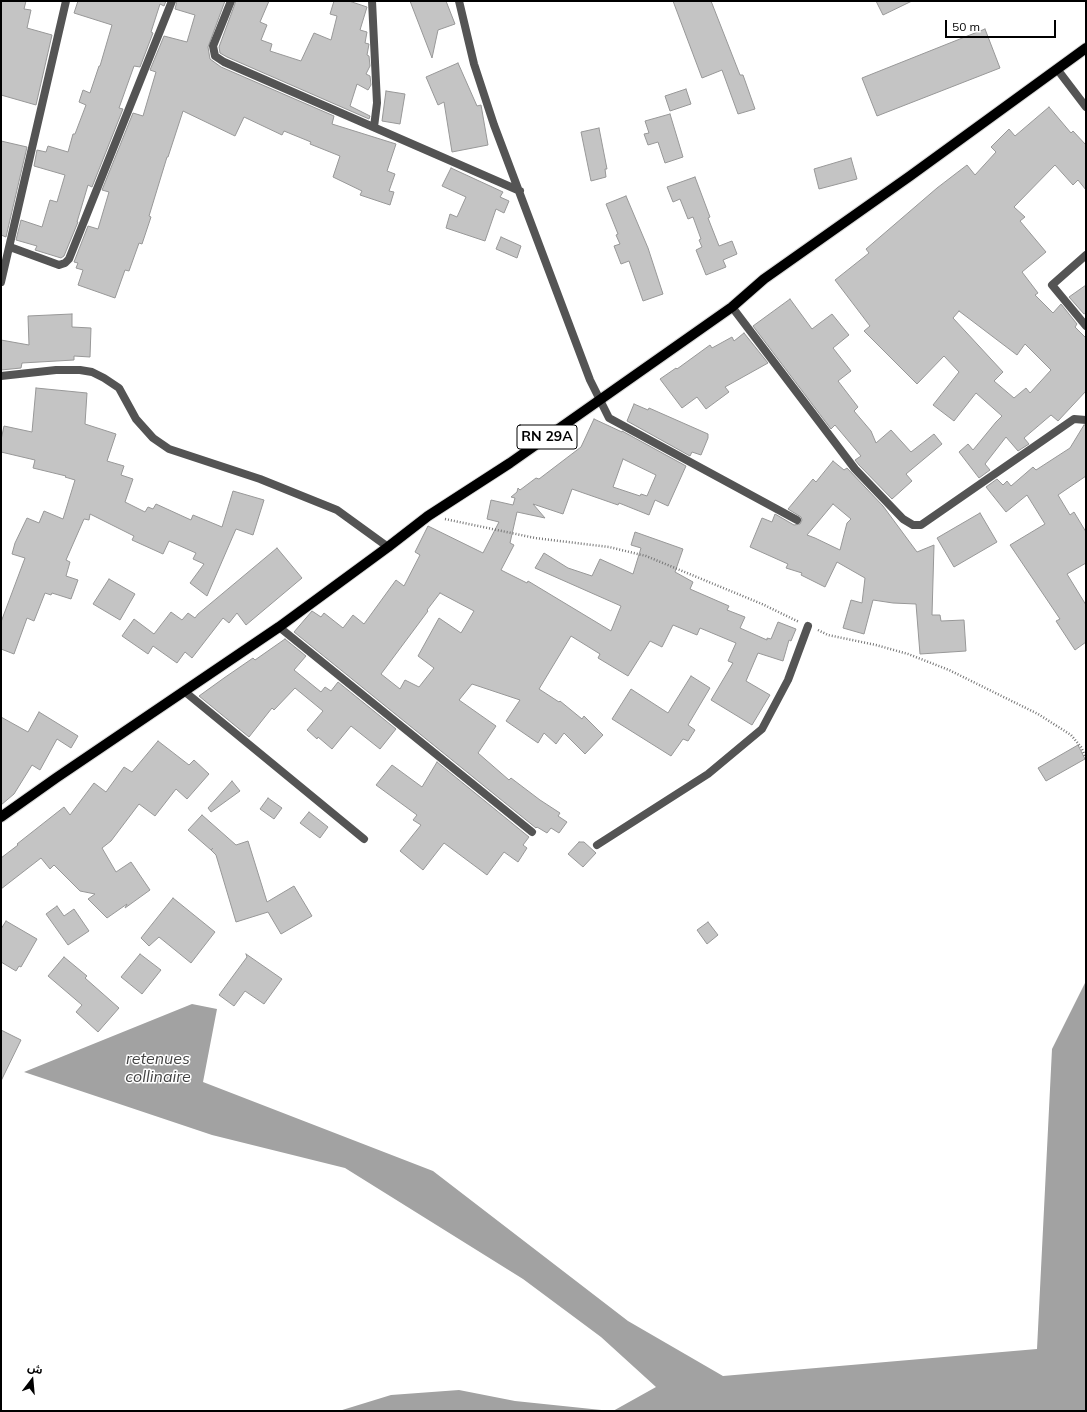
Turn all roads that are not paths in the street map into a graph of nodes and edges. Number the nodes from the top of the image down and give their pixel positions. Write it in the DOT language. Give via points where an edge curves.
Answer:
graph roads {
  1 [pos="66,1"];
  2 [pos="172,1"];
  3 [pos="231,1"];
  4 [pos="372,1"];
  5 [pos="459,1"];
  6 [pos="1086,48"];
  7 [pos="1057,69"];
  8 [pos="1086,107"];
  9 [pos="374,127"];
  10 [pos="520,191"];
  11 [pos="10,247"];
  12 [pos="1086,255"];
  13 [pos="1,282"];
  14 [pos="732,307"];
  15 [pos="1086,326"];
  16 [pos="1,376"];
  17 [pos="600,400"];
  18 [pos="1086,420"];
  19 [pos="797,520"];
  20 [pos="388,548"];
  21 [pos="808,626"];
  22 [pos="279,627"];
  23 [pos="184,691"];
  24 [pos="1,817"];
  25 [pos="532,832"];
  26 [pos="364,839"];
  27 [pos="597,845"];
  1 -- 11 [label="street"];
  2 -- 11 [label="street" via="69,259 59,265"];
  3 -- 9 [label="street" via="213,46 215,56"];
  4 -- 9 [label="street" via="377,103"];
  5 -- 10 [label="street" via="474,64"];
  6 -- 7 [label="main road, RN 29A"];
  7 -- 8 [label="street"];
  7 -- 14 [label="main road, RN 29A" via="764,279"];
  9 -- 10 [label="street"];
  10 -- 17 [label="street" via="590,380"];
  11 -- 13 [label="street"];
  12 -- 15 [label="street" via="1052,285"];
  14 -- 17 [label="main road, RN 29A"];
  14 -- 18 [label="street" via="855,469 903,519 913,525 921,524 1074,419"];
  16 -- 20 [label="street" via="56,370 92,372 118,388 136,419 153,438 169,449 260,479 337,510"];
  17 -- 19 [label="street" via="609,418"];
  17 -- 20 [label="main road, RN 29A" via="428,516"];
  20 -- 22 [label="main road, RN 29A"];
  21 -- 27 [label="street" via="788,680 762,729 708,774"];
  22 -- 23 [label="main road, RN 29A"];
  22 -- 25 [label="street"];
  23 -- 24 [label="main road, RN 29A"];
  23 -- 26 [label="street"];
}
